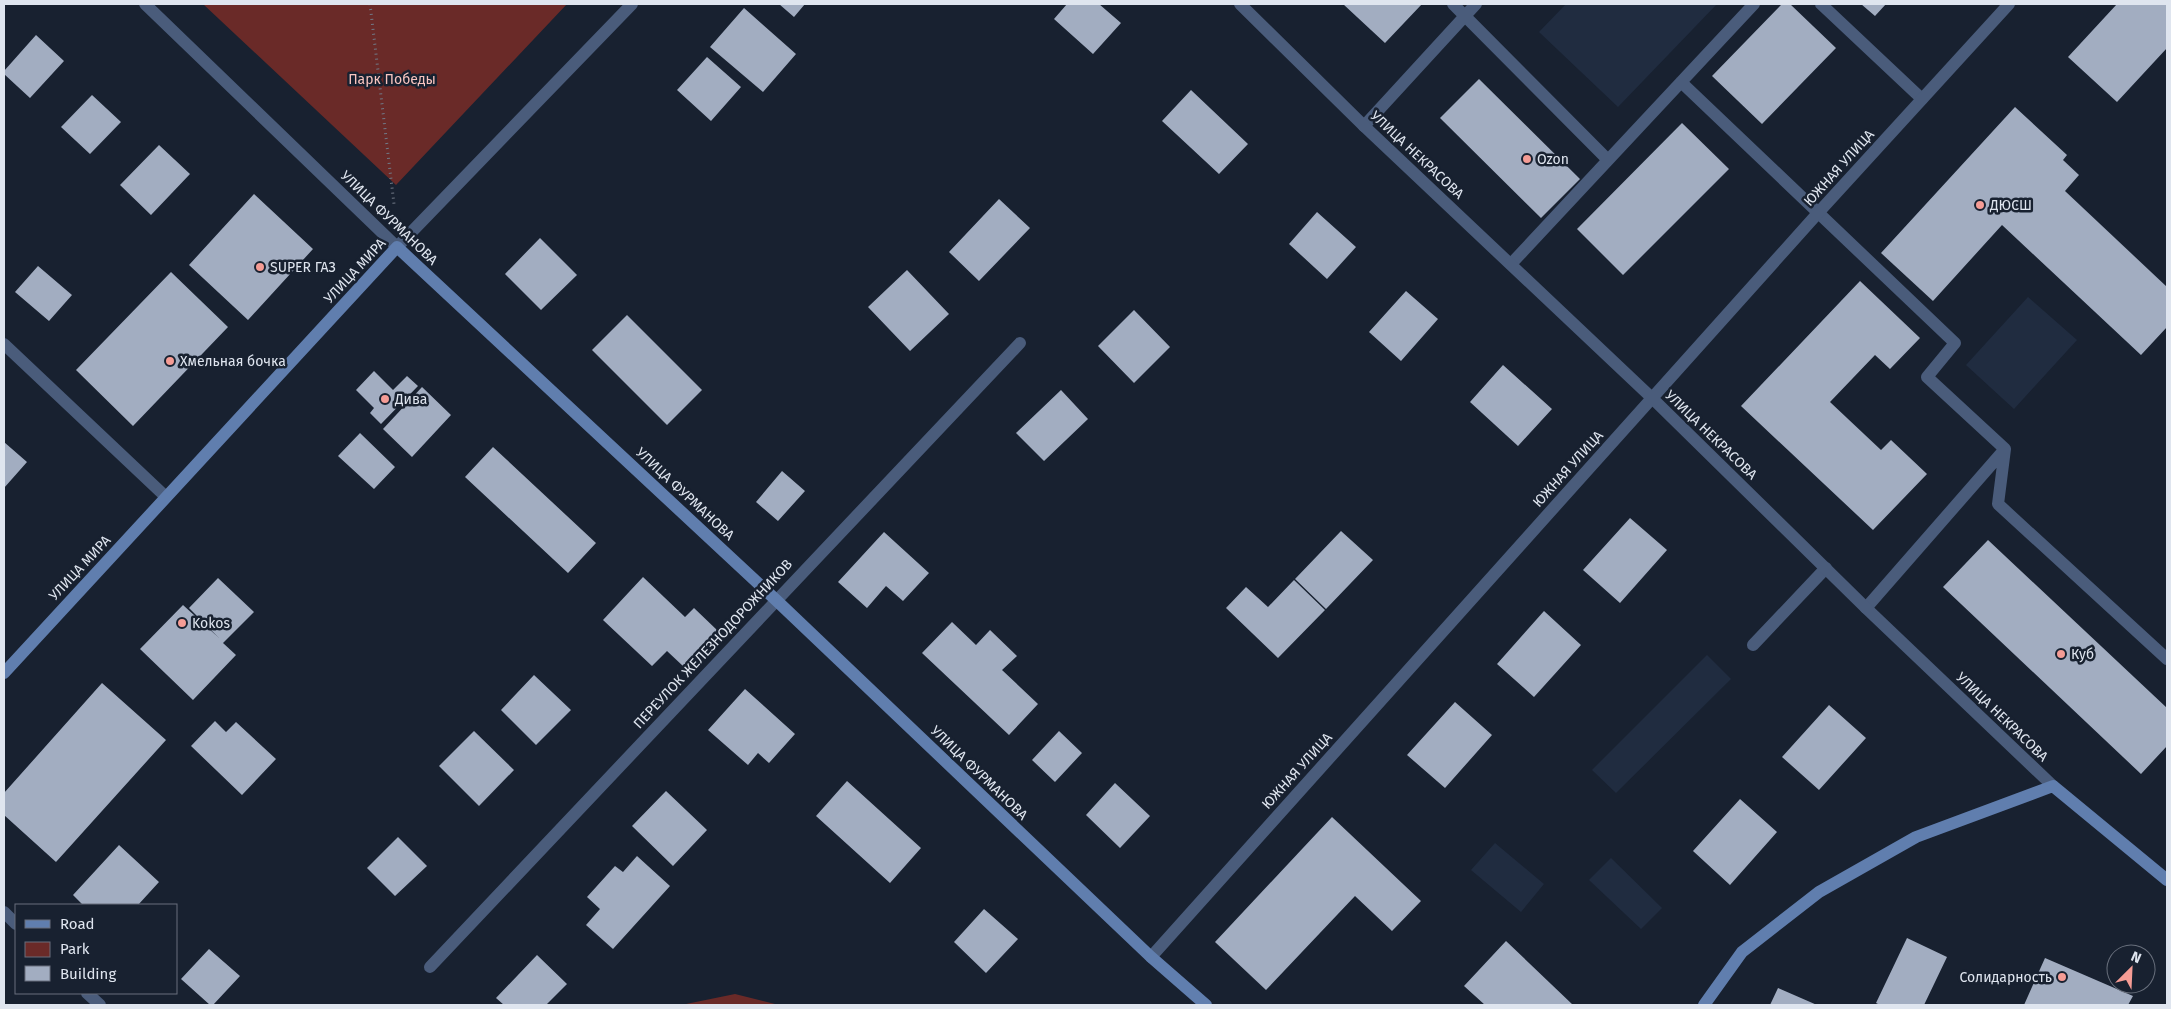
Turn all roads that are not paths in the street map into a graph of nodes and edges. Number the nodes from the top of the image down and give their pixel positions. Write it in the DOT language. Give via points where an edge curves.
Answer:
graph roads {
  1 [pos="145,4"];
  2 [pos="632,4"];
  3 [pos="1240,4"];
  4 [pos="1453,4"];
  5 [pos="1476,4"];
  6 [pos="1754,4"];
  7 [pos="1821,4"];
  8 [pos="2009,4"];
  9 [pos="1465,15"];
  10 [pos="1681,82"];
  11 [pos="1922,99"];
  12 [pos="1364,126"];
  13 [pos="1608,160"];
  14 [pos="1818,213"];
  15 [pos="397,247"];
  16 [pos="1511,264"];
  17 [pos="1020,343"];
  18 [pos="4,344"];
  19 [pos="1652,398"];
  20 [pos="2005,449"];
  21 [pos="166,497"];
  22 [pos="1826,568"];
  23 [pos="776,600"];
  24 [pos="1866,608"];
  25 [pos="1753,645"];
  26 [pos="2167,659"];
  27 [pos="4,673"];
  28 [pos="2053,786"];
  29 [pos="2167,880"];
  30 [pos="4,912"];
  31 [pos="15,923"];
  32 [pos="1151,957"];
  33 [pos="430,967"];
  34 [pos="88,994"];
  35 [pos="100,1005"];
  36 [pos="1206,1005"];
  37 [pos="1704,1005"];
  1 -- 15 [label="street, УЛИЦА ФУРМАНОВА"];
  2 -- 15 [label="street, УЛИЦА МИРА"];
  3 -- 12 [label="street, УЛИЦА НЕКРАСОВА"];
  4 -- 9 [label="street"];
  5 -- 9 [label="street"];
  6 -- 10 [label="street"];
  7 -- 11 [label="street"];
  8 -- 11 [label="street, ЮЖНАЯ УЛИЦА"];
  9 -- 12 [label="street"];
  9 -- 13 [label="street"];
  10 -- 13 [label="street"];
  10 -- 14 [label="street"];
  11 -- 14 [label="street, ЮЖНАЯ УЛИЦА"];
  12 -- 16 [label="street, УЛИЦА НЕКРАСОВА"];
  13 -- 16 [label="street"];
  14 -- 19 [label="street, ЮЖНАЯ УЛИЦА"];
  14 -- 20 [label="street" via="1955,343 1927,377"];
  15 -- 21 [label="main road, УЛИЦА МИРА"];
  15 -- 23 [label="main road, УЛИЦА ФУРМАНОВА"];
  16 -- 19 [label="street, УЛИЦА НЕКРАСОВА"];
  17 -- 23 [label="street, ПЕРЕУЛОК ЖЕЛЕЗНОДОРОЖНИКОВ"];
  18 -- 21 [label="street"];
  19 -- 22 [label="street, УЛИЦА НЕКРАСОВА"];
  19 -- 32 [label="street, ЮЖНАЯ УЛИЦА"];
  20 -- 24 [label="street"];
  20 -- 26 [label="street" via="1998,504"];
  21 -- 27 [label="main road, УЛИЦА МИРА"];
  22 -- 24 [label="street, УЛИЦА НЕКРАСОВА"];
  22 -- 25 [label="street"];
  23 -- 32 [label="main road, УЛИЦА ФУРМАНОВА"];
  23 -- 33 [label="street, ПЕРЕУЛОК ЖЕЛЕЗНОДОРОЖНИКОВ"];
  24 -- 28 [label="street, УЛИЦА НЕКРАСОВА"];
  28 -- 29 [label="main road, УЛИЦА НЕКРАСОВА"];
  28 -- 37 [label="main road" via="1916,837 1819,892 1742,952"];
  30 -- 31 [label="street"];
  32 -- 36 [label="main road, УЛИЦА ФУРМАНОВА"];
  34 -- 35 [label="street"];
}
